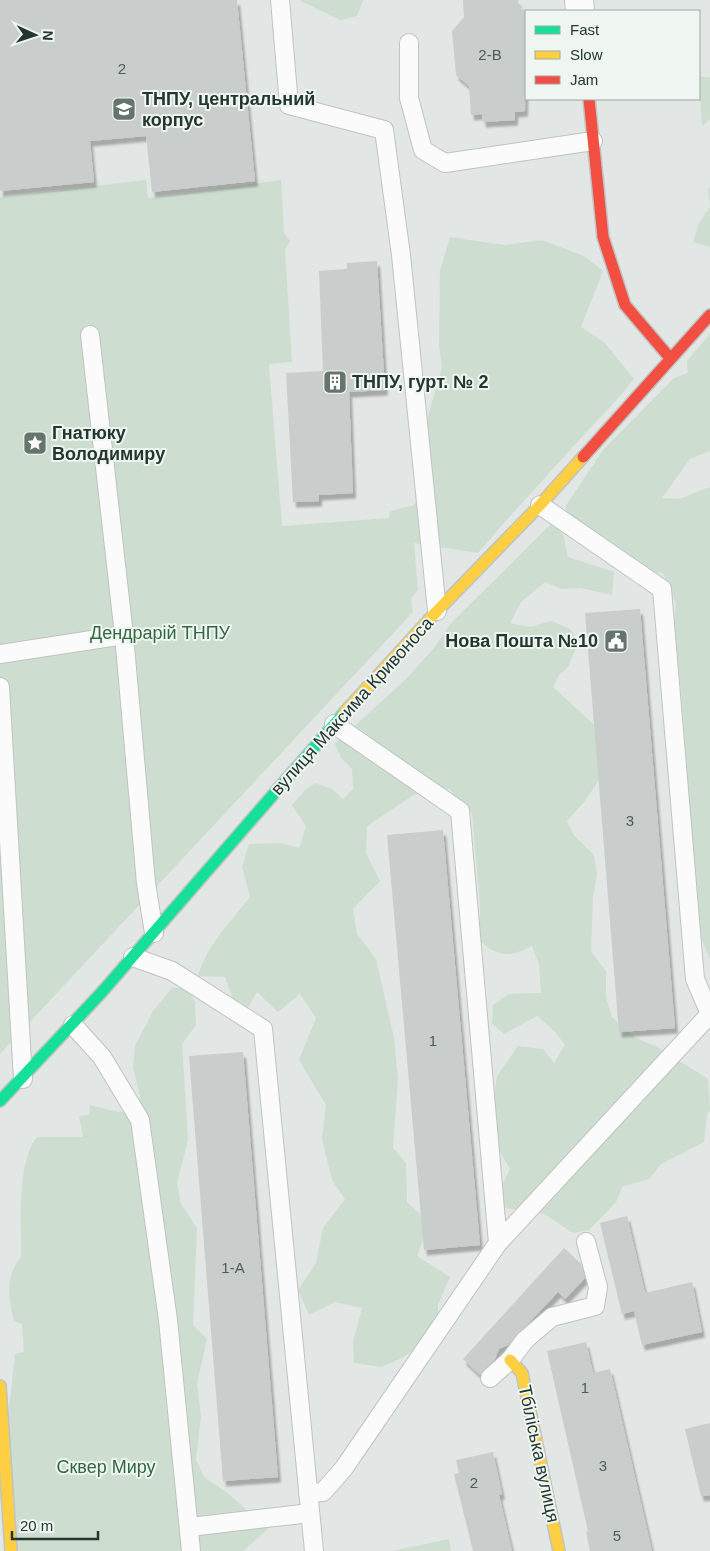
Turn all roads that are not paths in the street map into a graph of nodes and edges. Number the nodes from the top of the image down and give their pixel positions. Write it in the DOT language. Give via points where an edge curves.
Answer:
graph roads {
  1 [pos="280,0"];
  2 [pos="408,43"];
  3 [pos="589,100"];
  4 [pos="593,141"];
  5 [pos="710,315"];
  6 [pos="90,335"];
  7 [pos="670,358"];
  8 [pos="540,505"];
  9 [pos="437,611"];
  10 [pos="124,635"];
  11 [pos="0,654"];
  12 [pos="0,687"];
  13 [pos="334,724"];
  14 [pos="154,933"];
  15 [pos="133,957"];
  16 [pos="710,1014"];
  17 [pos="73,1025"];
  18 [pos="23,1079"];
  19 [pos="0,1101"];
  20 [pos="586,1242"];
  21 [pos="498,1243"];
  22 [pos="510,1360"];
  23 [pos="490,1378"];
  24 [pos="0,1386"];
  25 [pos="308,1493"];
  26 [pos="310,1513"];
  27 [pos="190,1527"];
  28 [pos="11,1551"];
  29 [pos="191,1551"];
  30 [pos="314,1551"];
  31 [pos="559,1551"];
  1 -- 9 [label="lane" via="289,105 384,130 401,255"];
  2 -- 4 [label="lane" via="410,98 423,150 445,163"];
  3 -- 4 [label="main road"];
  4 -- 7 [label="main road" via="603,237 625,304"];
  5 -- 7 [label="main road, вулиця Максима Кривоноса"];
  6 -- 10 [label="lane"];
  7 -- 8 [label="main road, вулиця Максима Кривоноса"];
  8 -- 9 [label="main road, вулиця Максима Кривоноса"];
  8 -- 16 [label="lane" via="662,588 695,979"];
  9 -- 13 [label="main road, вулиця Максима Кривоноса"];
  10 -- 11 [label="lane"];
  10 -- 14 [label="lane" via="146,883"];
  12 -- 18 [label="lane"];
  13 -- 14 [label="main road, вулиця Максима Кривоноса"];
  13 -- 21 [label="lane" via="460,811"];
  14 -- 15 [label="main road, вулиця Максима Кривоноса"];
  15 -- 17 [label="main road, вулиця Максима Кривоноса"];
  15 -- 25 [label="lane" via="172,972 263,1029"];
  16 -- 21 [label="lane"];
  17 -- 18 [label="main road, вулиця Максима Кривоноса"];
  17 -- 27 [label="lane" via="102,1057 140,1120 168,1320"];
  18 -- 19 [label="main road, вулиця Максима Кривоноса"];
  20 -- 22 [label="lane" via="598,1287 595,1306 552,1317 525,1340"];
  21 -- 25 [label="lane" via="344,1468 323,1492"];
  22 -- 23 [label="lane"];
  22 -- 31 [label="main road, Тбіліська вулиця" via="522,1373"];
  24 -- 28 [label="main road"];
  25 -- 26 [label="lane"];
  26 -- 27 [label="lane"];
  26 -- 30 [label="lane"];
  27 -- 29 [label="lane"];
}
